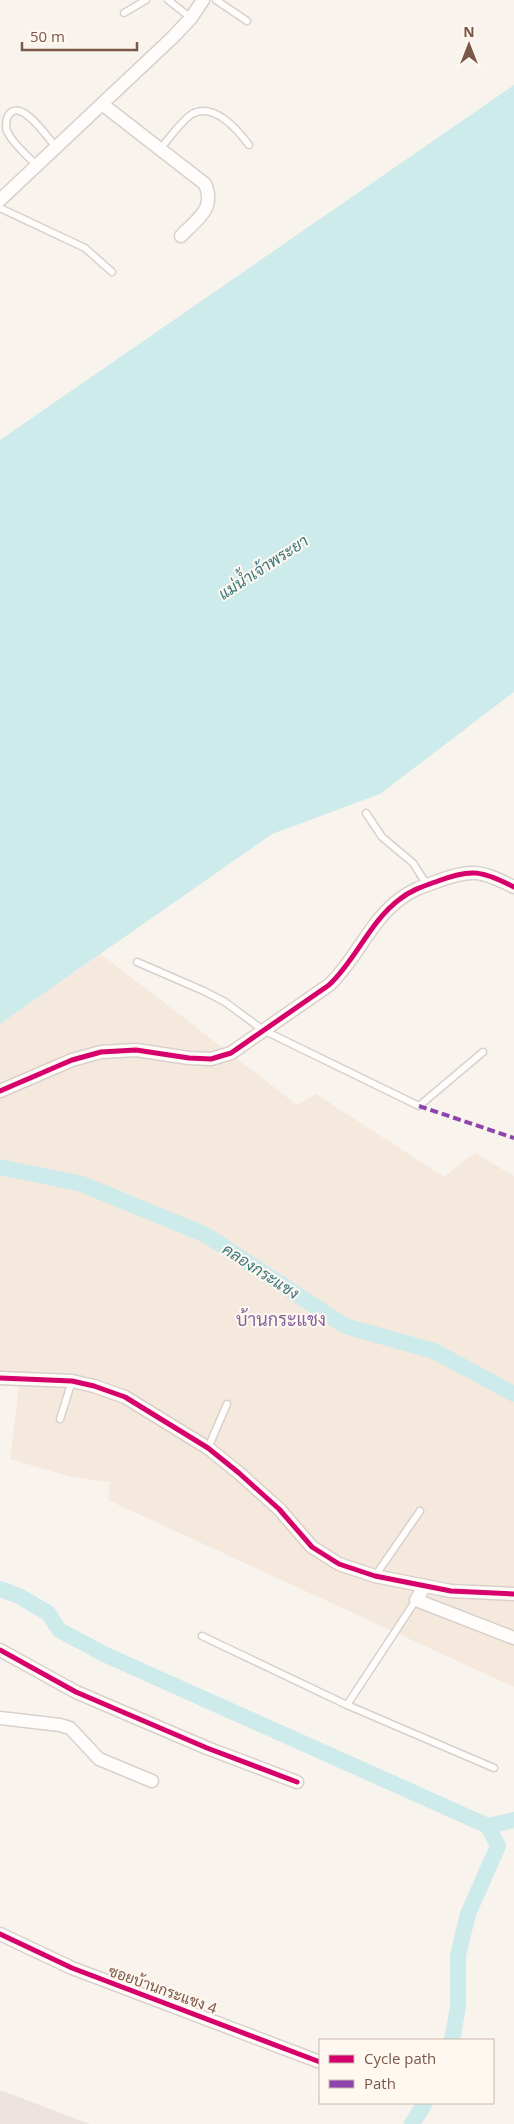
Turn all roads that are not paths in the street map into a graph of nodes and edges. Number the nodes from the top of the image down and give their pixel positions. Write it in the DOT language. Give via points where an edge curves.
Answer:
graph roads {
  1 [pos="146,0"];
  2 [pos="168,0"];
  3 [pos="203,0"];
  4 [pos="216,0"];
  5 [pos="124,13"];
  6 [pos="191,18"];
  7 [pos="247,21"];
  8 [pos="102,104"];
  9 [pos="249,145"];
  10 [pos="55,146"];
  11 [pos="160,149"];
  12 [pos="36,165"];
  13 [pos="0,200"];
  14 [pos="0,208"];
  15 [pos="181,236"];
  16 [pos="112,272"];
  17 [pos="366,813"];
  18 [pos="427,885"];
  19 [pos="514,887"];
  20 [pos="137,962"];
  21 [pos="263,1030"];
  22 [pos="483,1052"];
  23 [pos="0,1091"];
  24 [pos="0,1378"];
  25 [pos="72,1381"];
  26 [pos="227,1404"];
  27 [pos="60,1419"];
  28 [pos="208,1448"];
  29 [pos="420,1511"];
  30 [pos="375,1576"];
  31 [pos="425,1586"];
  32 [pos="514,1594"];
  33 [pos="416,1600"];
  34 [pos="202,1636"];
  35 [pos="514,1638"];
  36 [pos="0,1650"];
  37 [pos="347,1705"];
  38 [pos="0,1718"];
  39 [pos="494,1768"];
  40 [pos="152,1781"];
  41 [pos="297,1782"];
  42 [pos="0,1934"];
  43 [pos="319,2062"];
  1 -- 5 [label="lane"];
  2 -- 6 [label="lane"];
  3 -- 6 [label="street"];
  4 -- 7 [label="lane"];
  6 -- 8 [label="street"];
  8 -- 10 [label="street"];
  8 -- 11 [label="street"];
  9 -- 11 [label="lane" via="224,120 208,111 200,111 190,115"];
  10 -- 12 [label="street"];
  10 -- 12 [label="lane" via="30,116 14,112 8,116 7,132"];
  11 -- 15 [label="street" via="205,184 209,194 209,206"];
  12 -- 13 [label="street"];
  14 -- 16 [label="lane" via="85,248"];
  17 -- 18 [label="lane" via="382,837 413,863"];
  18 -- 19 [label="street" via="469,871 490,875"];
  18 -- 21 [label="street" via="405,896 386,913 334,980"];
  20 -- 21 [label="lane" via="225,1002"];
  21 -- 22 [label="lane" via="419,1106"];
  21 -- 23 [label="street" via="231,1053 211,1059 136,1050 101,1052 72,1060"];
  24 -- 25 [label="street"];
  25 -- 27 [label="lane"];
  25 -- 28 [label="street" via="125,1397"];
  26 -- 28 [label="lane"];
  28 -- 30 [label="street" via="279,1509 312,1548 339,1564"];
  29 -- 30 [label="lane"];
  30 -- 31 [label="street"];
  31 -- 32 [label="street" via="451,1591"];
  31 -- 33 [label="street"];
  33 -- 35 [label="street"];
  33 -- 37 [label="lane"];
  34 -- 37 [label="lane"];
  36 -- 41 [label="street" via="76,1692"];
  37 -- 39 [label="lane"];
  38 -- 40 [label="street" via="70,1728 99,1759"];
  42 -- 43 [label="street, ซอยบ้านกระแชง 4" via="72,1968"];
}
